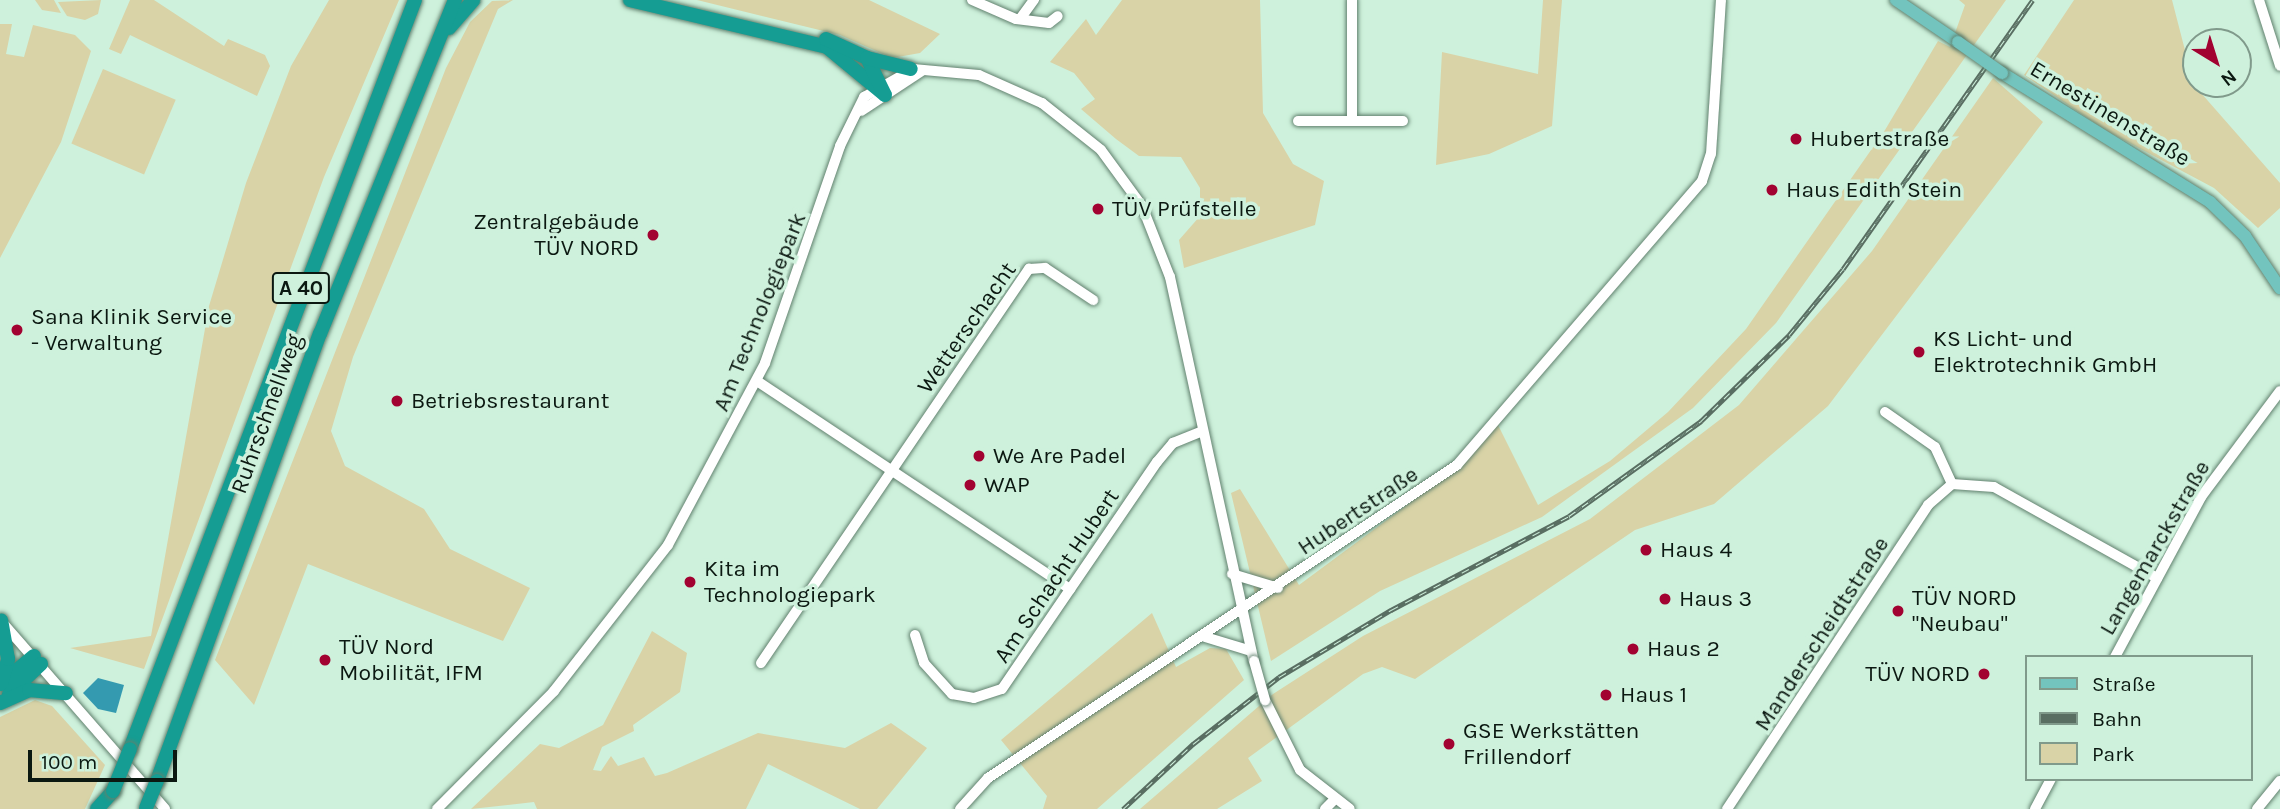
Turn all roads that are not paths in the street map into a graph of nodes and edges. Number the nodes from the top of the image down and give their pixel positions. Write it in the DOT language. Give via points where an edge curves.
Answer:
graph roads {
  1 [pos="415,0"];
  2 [pos="455,0"];
  3 [pos="473,0"];
  4 [pos="631,0"];
  5 [pos="654,0"];
  6 [pos="972,0"];
  7 [pos="1352,0"];
  8 [pos="1720,0"];
  9 [pos="1896,0"];
  10 [pos="2259,0"];
  11 [pos="1034,1"];
  12 [pos="1058,16"];
  13 [pos="1020,19"];
  14 [pos="1041,21"];
  15 [pos="437,43"];
  16 [pos="867,58"];
  17 [pos="2280,66"];
  18 [pos="917,70"];
  19 [pos="880,89"];
  20 [pos="1298,121"];
  21 [pos="1352,121"];
  22 [pos="1403,121"];
  23 [pos="2280,288"];
  24 [pos="1093,300"];
  25 [pos="757,381"];
  26 [pos="2280,391"];
  27 [pos="1885,412"];
  28 [pos="1202,431"];
  29 [pos="893,469"];
  30 [pos="1952,484"];
  31 [pos="1232,573"];
  32 [pos="2157,578"];
  33 [pos="1278,588"];
  34 [pos="1070,589"];
  35 [pos="1241,612"];
  36 [pos="0,621"];
  37 [pos="915,635"];
  38 [pos="1205,637"];
  39 [pos="2116,655"];
  40 [pos="1252,656"];
  41 [pos="37,660"];
  42 [pos="761,663"];
  43 [pos="0,684"];
  44 [pos="66,692"];
  45 [pos="0,703"];
  46 [pos="2050,781"];
  47 [pos="2280,781"];
  48 [pos="113,791"];
  49 [pos="1334,800"];
  50 [pos="97,809"];
  51 [pos="106,809"];
  52 [pos="146,809"];
  53 [pos="165,809"];
  54 [pos="437,809"];
  55 [pos="960,809"];
  56 [pos="1325,809"];
  57 [pos="1350,809"];
  58 [pos="1727,809"];
  59 [pos="2035,809"];
  60 [pos="2257,809"];
  1 -- 48 [label="highway, Ruhrschnellweg / A 40, bridge"];
  2 -- 15 [label="highway, Ruhrschnellweg / A 40"];
  3 -- 15 [label="highway"];
  4 -- 19 [label="highway" via="827,47 846,57"];
  5 -- 16 [label="highway" via="831,40"];
  6 -- 13 [label="street"];
  7 -- 21 [label="street"];
  8 -- 33 [label="street, Hubertstraße" via="1711,154 1688,200 1457,465"];
  9 -- 23 [label="main road, Ernestinenstraße, bridge" via="2002,73 2210,202 2245,236"];
  10 -- 17 [label="street"];
  11 -- 13 [label="street"];
  11 -- 14 [label="street"];
  12 -- 14 [label="street"];
  13 -- 14 [label="street"];
  15 -- 52 [label="highway, Ruhrschnellweg / A 40, bridge" via="320,334"];
  16 -- 18 [label="highway"];
  16 -- 19 [label="highway"];
  18 -- 19 [label="street, Am Technologiepark"];
  18 -- 28 [label="street, Am Technologiepark" via="979,75 1065,118 1115,167 1154,233"];
  19 -- 25 [label="street, Am Technologiepark" via="840,146"];
  20 -- 21 [label="street"];
  21 -- 22 [label="street"];
  24 -- 29 [label="street, Wetterschacht" via="1045,268 1029,269"];
  25 -- 29 [label="street"];
  25 -- 54 [label="street, Am Technologiepark" via="701,489 632,596 531,717"];
  26 -- 32 [label="street, Langemarckstraße" via="2200,497"];
  27 -- 30 [label="street" via="1935,447"];
  28 -- 31 [label="street"];
  28 -- 34 [label="street, Am Schacht Hubert" via="1185,435 1157,462"];
  29 -- 34 [label="street"];
  29 -- 42 [label="street"];
  30 -- 32 [label="street" via="1994,487"];
  30 -- 58 [label="street, Manderscheidtstraße" via="1928,505"];
  31 -- 33 [label="street"];
  31 -- 35 [label="street"];
  32 -- 39 [label="street, Langemarckstraße"];
  33 -- 35 [label="street, Hubertstraße"];
  34 -- 37 [label="street, Am Schacht Hubert" via="1011,680 984,697 964,697 942,686 924,663"];
  35 -- 38 [label="street, Hubertstraße"];
  35 -- 40 [label="street"];
  36 -- 41 [label="street"];
  36 -- 43 [label="highway" via="8,659"];
  38 -- 40 [label="street"];
  38 -- 55 [label="street, Hubertstraße" via="988,778"];
  40 -- 49 [label="street, bridge" via="1277,732 1300,770"];
  41 -- 43 [label="highway"];
  41 -- 44 [label="street"];
  41 -- 45 [label="highway"];
  44 -- 45 [label="highway" via="29,690"];
  44 -- 53 [label="street"];
  46 -- 59 [label="street"];
  47 -- 60 [label="street"];
  48 -- 50 [label="highway"];
  48 -- 51 [label="highway, Ruhrschnellweg / A 40"];
  49 -- 56 [label="street"];
  49 -- 57 [label="street"];
}
